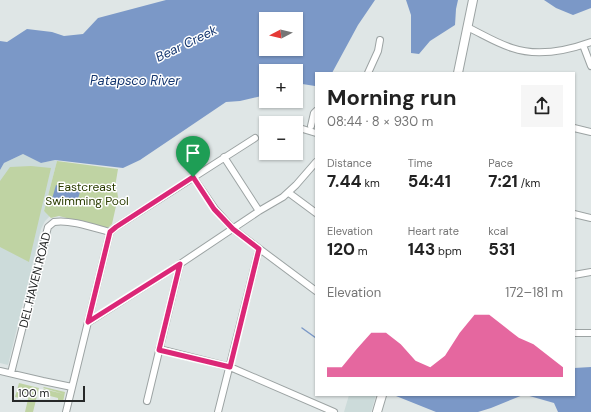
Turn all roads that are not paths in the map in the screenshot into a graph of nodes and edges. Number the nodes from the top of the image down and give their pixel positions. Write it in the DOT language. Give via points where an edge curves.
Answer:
graph roads {
  1 [pos="473,0"];
  2 [pos="467,27"];
  3 [pos="380,40"];
  4 [pos="591,42"];
  5 [pos="583,45"];
  6 [pos="591,66"];
  7 [pos="368,72"];
  8 [pos="458,72"];
  9 [pos="315,112"];
  10 [pos="311,126"];
  11 [pos="575,128"];
  12 [pos="303,129"];
  13 [pos="591,132"];
  14 [pos="315,133"];
  15 [pos="255,138"];
  16 [pos="224,157"];
  17 [pos="315,163"];
  18 [pos="193,177"];
  19 [pos="289,193"];
  20 [pos="258,211"];
  21 [pos="315,213"];
  22 [pos="575,214"];
  23 [pos="591,218"];
  24 [pos="233,229"];
  25 [pos="110,232"];
  26 [pos="259,249"];
  27 [pos="180,264"];
  28 [pos="591,272"];
  29 [pos="575,275"];
  30 [pos="315,290"];
  31 [pos="88,322"];
  32 [pos="591,333"];
  33 [pos="575,334"];
  34 [pos="159,350"];
  35 [pos="230,367"];
  36 [pos="0,371"];
  37 [pos="11,373"];
  38 [pos="72,387"];
  39 [pos="382,396"];
  40 [pos="147,401"];
  41 [pos="66,412"];
  42 [pos="218,412"];
  43 [pos="334,412"];
  44 [pos="377,412"];
  1 -- 2 [label="main road"];
  2 -- 5 [label="street" via="511,47 528,51 555,51"];
  2 -- 8 [label="main road"];
  3 -- 7 [label="street"];
  4 -- 5 [label="street"];
  5 -- 6 [label="street"];
  9 -- 10 [label="street"];
  11 -- 13 [label="street"];
  12 -- 14 [label="street"];
  15 -- 16 [label="street"];
  16 -- 18 [label="street"];
  16 -- 20 [label="street"];
  17 -- 19 [label="street"];
  18 -- 24 [label="street" via="214,209"];
  18 -- 25 [label="street"];
  19 -- 20 [label="street"];
  19 -- 21 [label="street"];
  20 -- 24 [label="street"];
  22 -- 23 [label="street"];
  24 -- 26 [label="street"];
  24 -- 27 [label="street"];
  25 -- 31 [label="street"];
  25 -- 37 [label="street, DEL HAVEN ROAD" via="64,221 50,224"];
  26 -- 30 [label="street"];
  26 -- 35 [label="street"];
  27 -- 31 [label="street"];
  27 -- 34 [label="street"];
  28 -- 29 [label="street"];
  31 -- 38 [label="street"];
  32 -- 33 [label="street"];
  34 -- 35 [label="street"];
  34 -- 40 [label="street"];
  35 -- 42 [label="street"];
  35 -- 43 [label="street"];
  36 -- 37 [label="street"];
  37 -- 38 [label="street"];
  38 -- 41 [label="street"];
  39 -- 44 [label="main road"];
}
